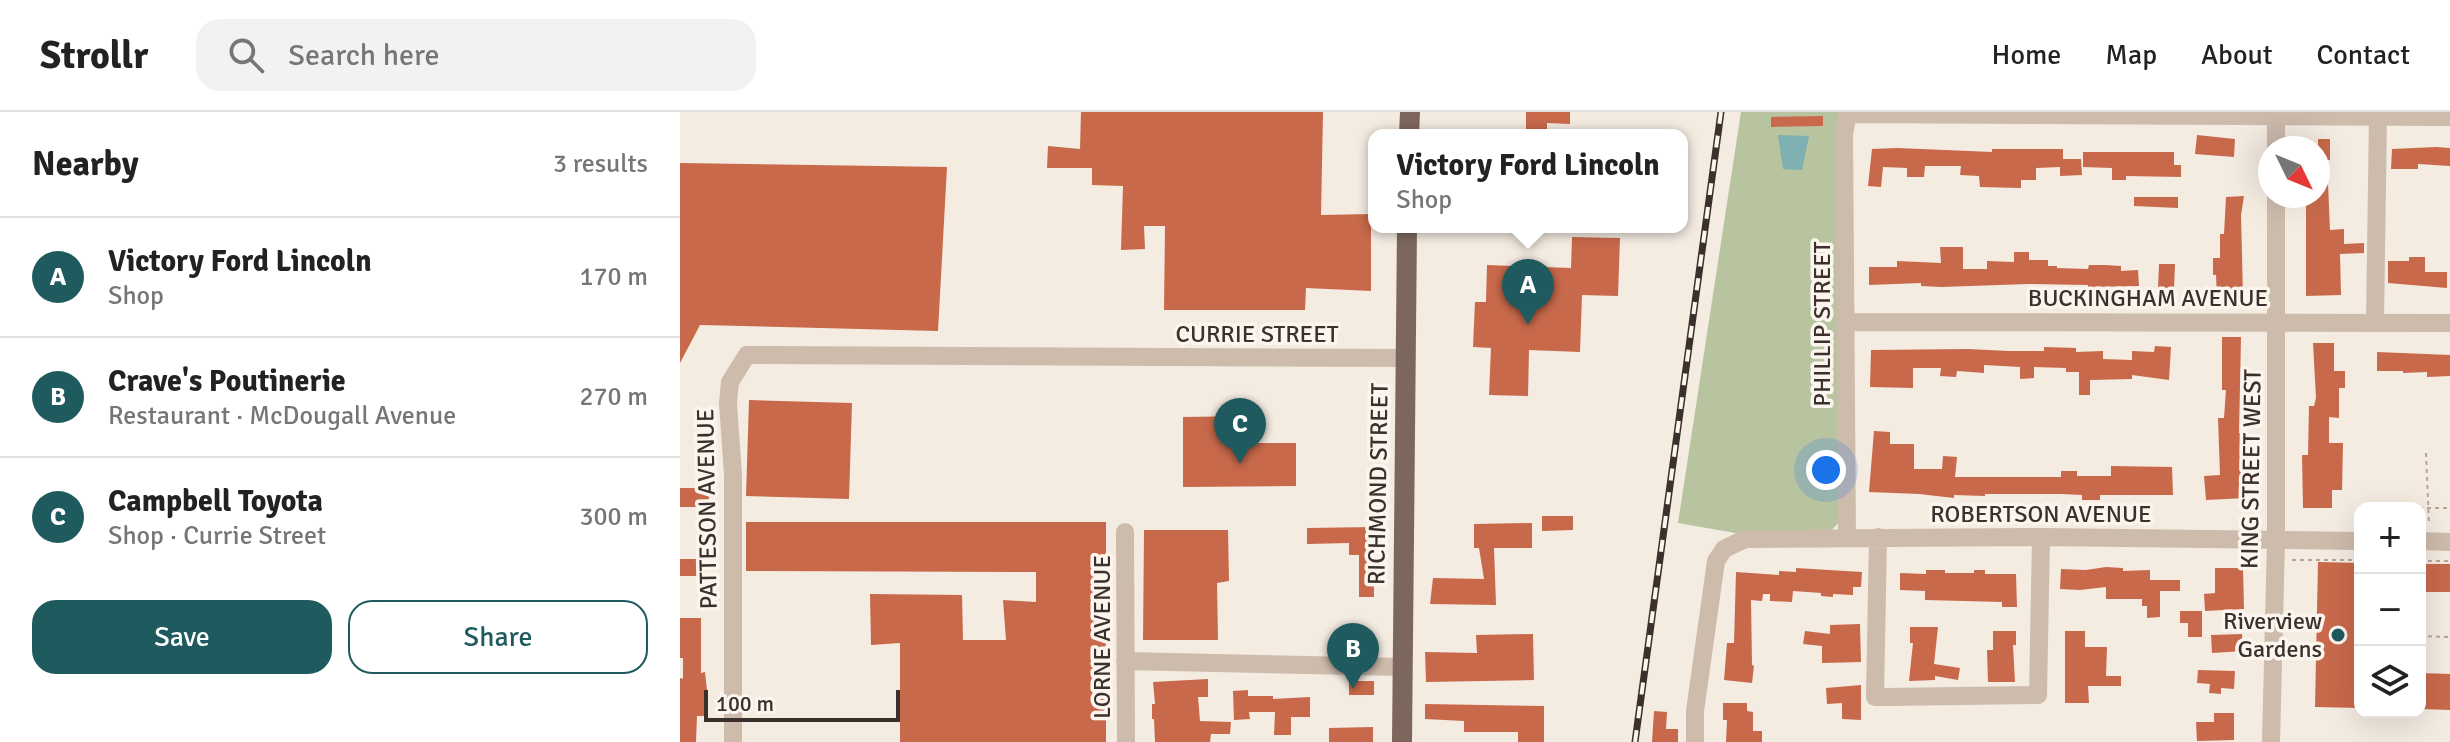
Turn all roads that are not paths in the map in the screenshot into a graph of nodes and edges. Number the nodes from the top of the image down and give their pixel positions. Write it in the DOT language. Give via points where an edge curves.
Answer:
graph roads {
  1 [pos="1848,113"];
  2 [pos="2276,114"];
  3 [pos="2378,116"];
  4 [pos="2450,117"];
  5 [pos="2276,136"];
  6 [pos="2276,208"];
  7 [pos="1407,233"];
  8 [pos="1846,322"];
  9 [pos="2276,322"];
  10 [pos="2375,322"];
  11 [pos="2450,323"];
  12 [pos="1109,358"];
  13 [pos="1405,358"];
  14 [pos="1125,532"];
  15 [pos="1847,537"];
  16 [pos="1878,537"];
  17 [pos="2041,537"];
  18 [pos="2276,541"];
  19 [pos="2354,541"];
  20 [pos="2426,541"];
  21 [pos="2450,542"];
  22 [pos="1125,661"];
  23 [pos="1402,667"];
  24 [pos="733,742"];
  25 [pos="1126,742"];
  26 [pos="1402,742"];
  27 [pos="1695,742"];
  28 [pos="2271,742"];
  1 -- 2 [label="street"];
  1 -- 8 [label="street, PHILLIP STREET"];
  2 -- 3 [label="street"];
  2 -- 5 [label="street"];
  3 -- 4 [label="street"];
  3 -- 10 [label="street"];
  6 -- 9 [label="street, KING STREET WEST"];
  7 -- 13 [label="main road, RICHMOND STREET"];
  8 -- 9 [label="street, BUCKINGHAM AVENUE"];
  8 -- 15 [label="street, PHILLIP STREET"];
  9 -- 10 [label="street, BUCKINGHAM AVENUE"];
  9 -- 18 [label="street, KING STREET WEST"];
  10 -- 11 [label="street, BUCKINGHAM AVENUE"];
  12 -- 13 [label="street, CURRIE STREET"];
  12 -- 24 [label="street, PATTESON AVENUE" via="747,355 730,382 728,403"];
  13 -- 23 [label="main road, RICHMOND STREET"];
  14 -- 22 [label="street, LORNE AVENUE"];
  15 -- 16 [label="street, ROBERTSON AVENUE"];
  15 -- 27 [label="street, ROBERTSON AVENUE" via="1745,539 1724,549 1716,561"];
  16 -- 17 [label="street, ROBERTSON AVENUE"];
  16 -- 17 [label="street" via="1875,697 2038,695"];
  17 -- 18 [label="street, ROBERTSON AVENUE"];
  18 -- 19 [label="street, ROBERTSON AVENUE"];
  18 -- 28 [label="street, KING STREET WEST"];
  20 -- 21 [label="street"];
  22 -- 23 [label="street"];
  22 -- 25 [label="street, LORNE AVENUE"];
  23 -- 26 [label="main road, RICHMOND STREET"];
}
